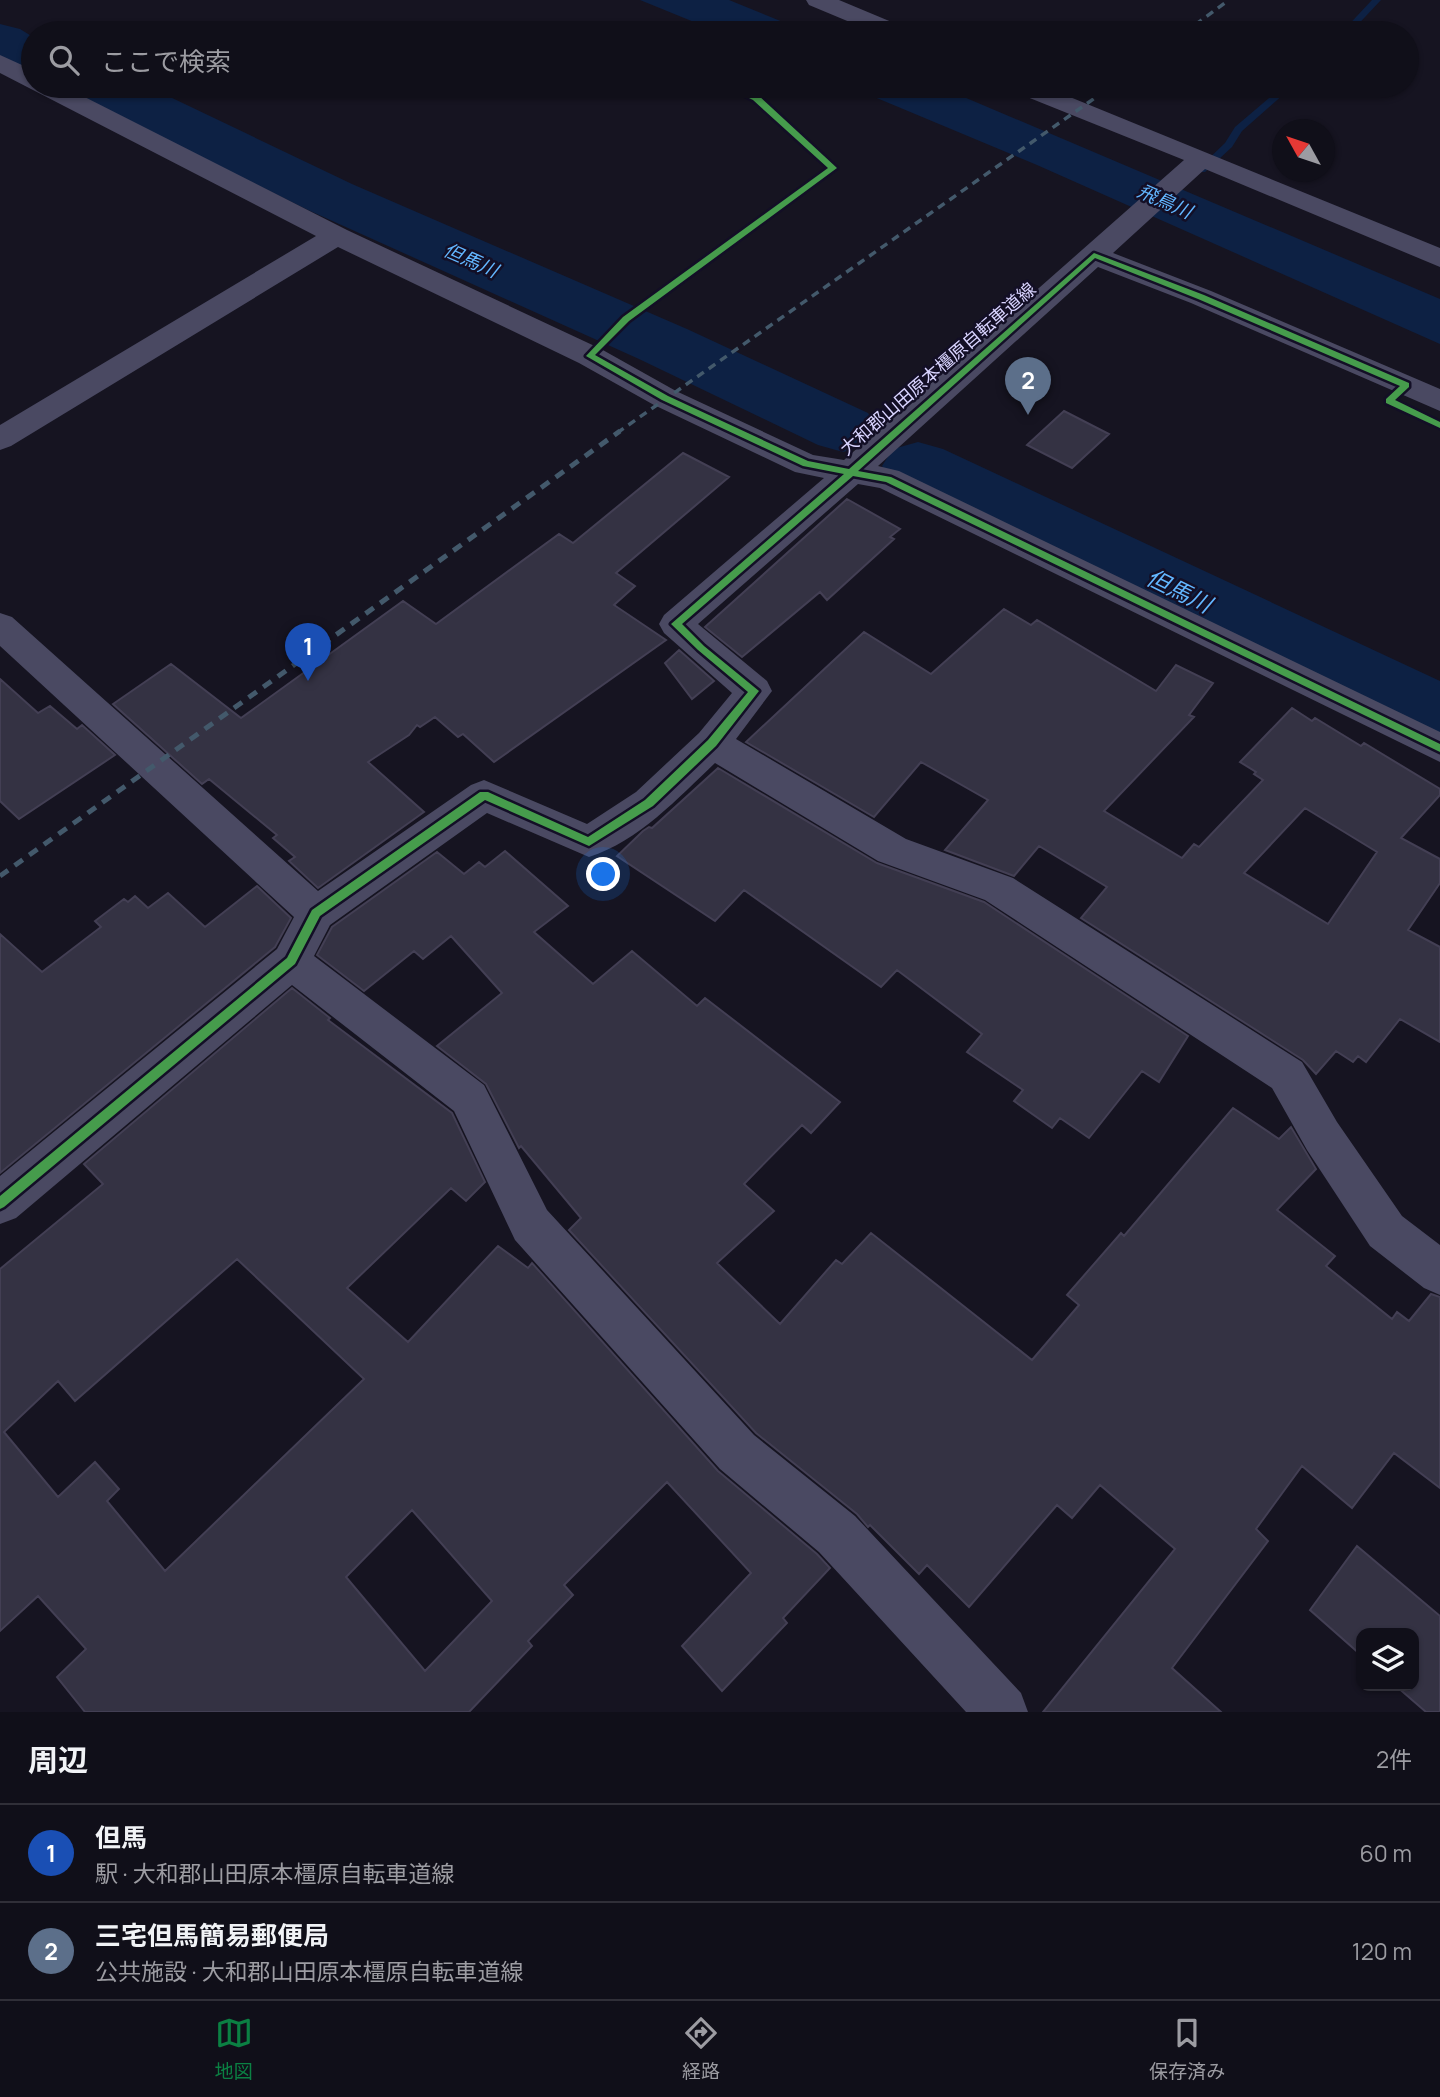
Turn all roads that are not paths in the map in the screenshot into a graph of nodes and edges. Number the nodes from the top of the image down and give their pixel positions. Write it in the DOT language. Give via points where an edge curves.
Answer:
graph roads {
  1 [pos="818,0"];
  2 [pos="868,21"];
  3 [pos="0,63"];
  4 [pos="21,74"];
  5 [pos="67,98"];
  6 [pos="1049,98"];
  7 [pos="1199,161"];
  8 [pos="337,236"];
  9 [pos="1101,249"];
  10 [pos="1440,258"];
  11 [pos="1440,401"];
  12 [pos="0,439"];
  13 [pos="851,471"];
  14 [pos="0,626"];
  15 [pos="712,743"];
  16 [pos="1440,748"];
  17 [pos="316,913"];
  18 [pos="291,961"];
  19 [pos="0,1203"];
  20 [pos="1440,1273"];
  21 [pos="1002,1712"];
  1 -- 2 [label="street"];
  3 -- 4 [label="street"];
  5 -- 8 [label="street, 大和郡山田原本橿原自転車道線"];
  6 -- 7 [label="street"];
  7 -- 9 [label="street, 大和郡山田原本橿原自転車道線"];
  7 -- 10 [label="street"];
  8 -- 12 [label="street"];
  8 -- 13 [label="street, 大和郡山田原本橿原自転車道線" via="806,464"];
  9 -- 11 [label="street"];
  9 -- 13 [label="street, 大和郡山田原本橿原自転車道線"];
  13 -- 15 [label="street" via="676,624 754,691"];
  13 -- 16 [label="street" via="888,480"];
  14 -- 17 [label="street"];
  15 -- 17 [label="street" via="649,803 589,842 484,795"];
  15 -- 20 [label="street" via="891,850 999,889 1287,1075 1386,1231"];
  17 -- 18 [label="street"];
  18 -- 19 [label="street"];
  18 -- 21 [label="street" via="469,1098 531,1225 737,1452 836,1534"];
}
